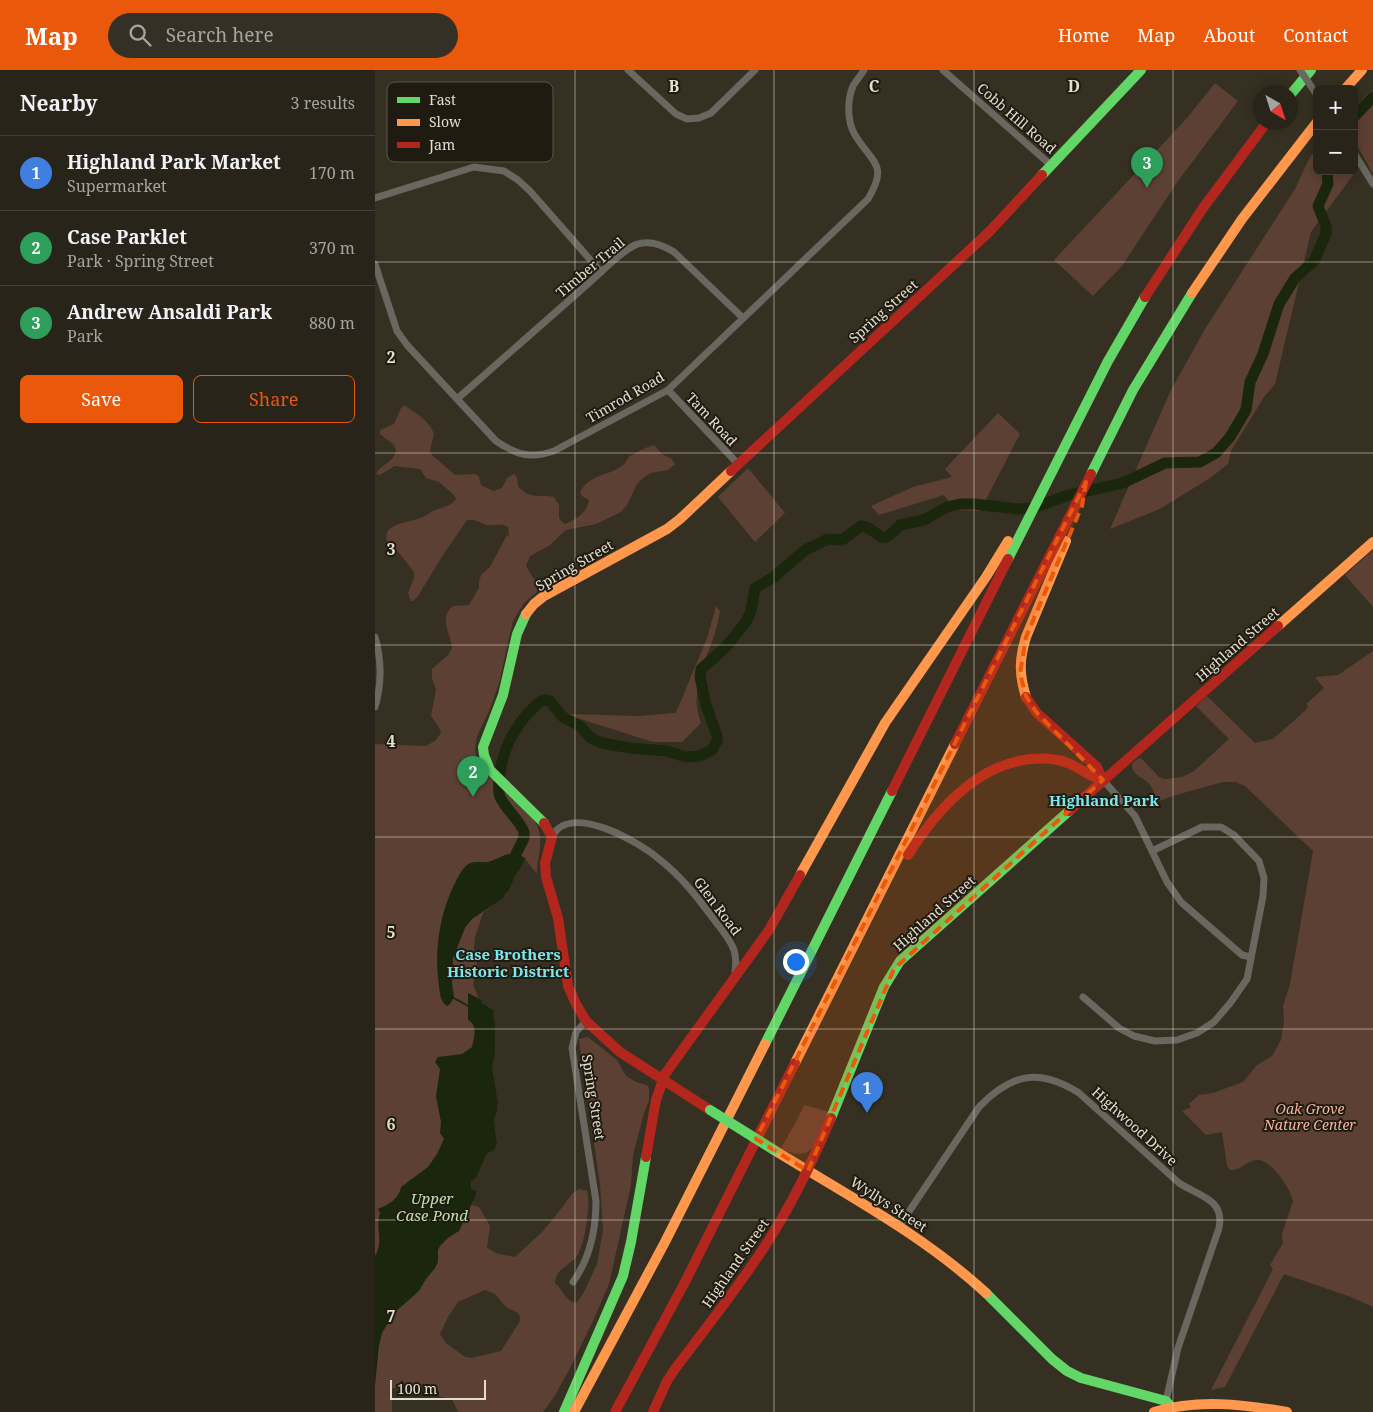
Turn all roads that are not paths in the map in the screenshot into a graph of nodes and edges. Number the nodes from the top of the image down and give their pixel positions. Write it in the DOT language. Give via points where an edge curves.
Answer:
graph roads {
  1 [pos="628,70"];
  2 [pos="755,70"];
  3 [pos="864,70"];
  4 [pos="943,70"];
  5 [pos="1141,70"];
  6 [pos="1300,70"];
  7 [pos="1311,70"];
  8 [pos="1362,70"];
  9 [pos="1349,85"];
  10 [pos="1298,86"];
  11 [pos="1313,89"];
  12 [pos="1313,127"];
  13 [pos="1261,130"];
  14 [pos="1358,159"];
  15 [pos="1052,166"];
  16 [pos="1373,184"];
  17 [pos="375,198"];
  18 [pos="375,264"];
  19 [pos="601,272"];
  20 [pos="743,318"];
  21 [pos="668,390"];
  22 [pos="457,399"];
  23 [pos="739,465"];
  24 [pos="1067,528"];
  25 [pos="1012,541"];
  26 [pos="1373,542"];
  27 [pos="375,637"];
  28 [pos="375,707"];
  29 [pos="1103,780"];
  30 [pos="553,837"];
  31 [pos="1152,851"];
  32 [pos="875,905"];
  33 [pos="1251,957"];
  34 [pos="734,980"];
  35 [pos="1083,997"];
  36 [pos="586,1021"];
  37 [pos="662,1079"];
  38 [pos="808,1171"];
  39 [pos="900,1226"];
  40 [pos="573,1282"];
  41 [pos="1169,1404"];
  42 [pos="563,1412"];
  43 [pos="574,1412"];
  44 [pos="615,1412"];
  45 [pos="653,1412"];
  46 [pos="1155,1412"];
  47 [pos="1287,1412"];
  1 -- 2 [label="street" via="676,114 687,119 711,113"];
  3 -- 20 [label="street, Timrod Road" via="853,86 850,122 854,134 877,168 876,185 868,199"];
  4 -- 15 [label="street, Cobb Hill Road"];
  5 -- 15 [label="main road, Spring Street"];
  6 -- 11 [label="street, bridge"];
  7 -- 10 [label="main road"];
  8 -- 9 [label="main road"];
  12 -- 24 [label="main road" via="1260,194 1198,283 1150,360 1086,482 1084,501"];
  13 -- 25 [label="main road" via="1207,202 1154,282 1108,361 1041,494 1023,516"];
  14 -- 16 [label="street"];
  15 -- 23 [label="main road, Spring Street" via="989,232"];
  17 -- 19 [label="street" via="474,167 504,171 530,192"];
  18 -- 22 [label="street, Timrod Road" via="397,331"];
  19 -- 20 [label="street, Timber Trail" via="637,244 663,245"];
  19 -- 22 [label="street, Timber Trail"];
  20 -- 21 [label="street, Timrod Road"];
  21 -- 22 [label="street, Timrod Road" via="540,455 525,455 496,442"];
  21 -- 23 [label="street, Tam Road"];
  23 -- 30 [label="main road, Spring Street" via="667,530 551,592 534,604 527,614 517,634 503,695 483,747 487,765 547,826"];
  24 -- 29 [label="main road" via="1026,637 1020,674 1026,696 1037,714 1097,767"];
  24 -- 32 [label="main road"];
  25 -- 34 [label="main road" via="889,716 779,914"];
  25 -- 43 [label="main road" via="669,1236"];
  26 -- 29 [label="main road, Highland Street"];
  27 -- 28 [label="street" via="381,669"];
  29 -- 31 [label="street" via="1133,813"];
  29 -- 32 [label="main road" via="1071,764 1048,759 1017,762 986,773 957,793 937,813"];
  29 -- 38 [label="main road, Highland Street" via="910,951 894,969"];
  30 -- 34 [label="street, Glen Road" via="556,830 581,822 623,836 659,858 690,887 733,946"];
  30 -- 36 [label="main road" via="545,862 546,877 558,918 568,986"];
  31 -- 33 [label="street" via="1181,902 1242,955"];
  31 -- 33 [label="street" via="1202,827 1221,827 1234,835 1259,861 1264,878 1263,896"];
  32 -- 44 [label="main road"];
  33 -- 35 [label="street" via="1247,980 1214,1022 1177,1040 1155,1041 1134,1036 1119,1028"];
  34 -- 37 [label="main road"];
  36 -- 37 [label="main road, Wyllys Street" via="620,1052"];
  36 -- 40 [label="street, Spring Street" via="576,1032 572,1048 596,1216 595,1231 582,1269"];
  37 -- 38 [label="main road, Wyllys Street, bridge"];
  37 -- 42 [label="main road" via="623,1276"];
  38 -- 39 [label="main road, Wyllys Street"];
  38 -- 45 [label="main road, Highland Street" via="766,1245 667,1381"];
  39 -- 41 [label="main road, Wyllys Street" via="965,1273 1067,1371"];
  39 -- 41 [label="street, Highwood Drive" via="979,1107 993,1093 1011,1082 1031,1077 1065,1084 1079,1093 1179,1183 1217,1206 1220,1214 1219,1228 1178,1348"];
  41 -- 46 [label="main road"];
  41 -- 47 [label="main road" via="1233,1404"];
}
